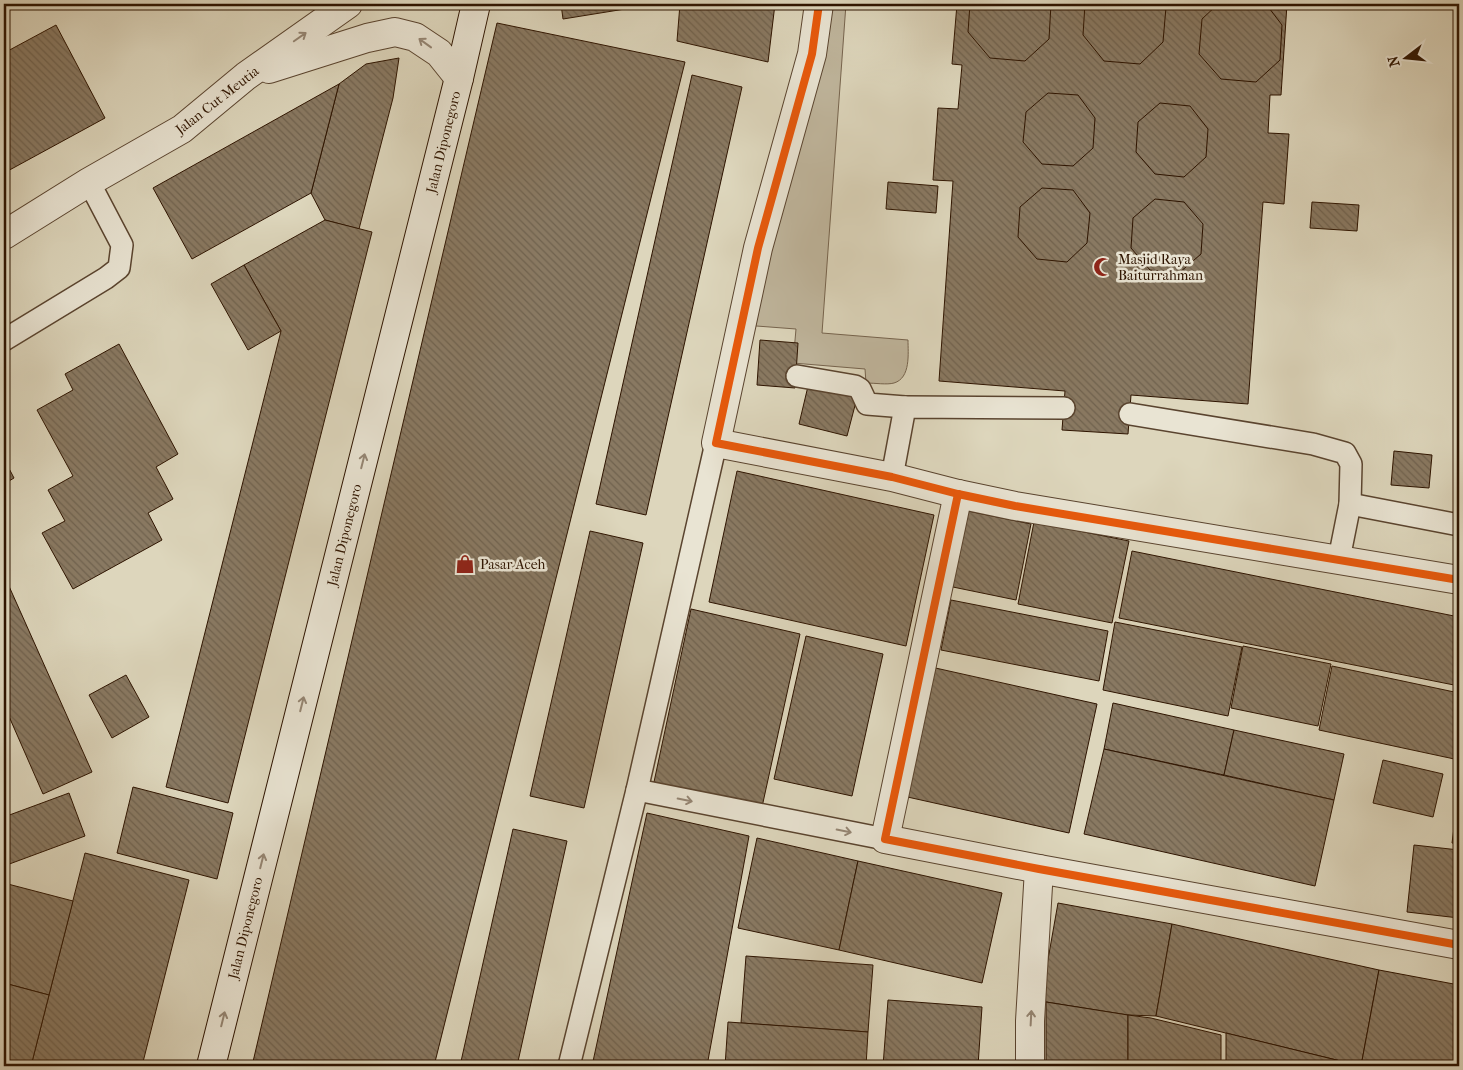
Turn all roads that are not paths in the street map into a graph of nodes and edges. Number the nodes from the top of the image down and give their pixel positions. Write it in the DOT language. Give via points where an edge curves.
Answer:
graph roads {
  1 [pos="348,4"];
  2 [pos="476,4"];
  3 [pos="820,4"];
  4 [pos="246,76"];
  5 [pos="459,78"];
  6 [pos="89,182"];
  7 [pos="4,235"];
  8 [pos="4,340"];
  9 [pos="797,376"];
  10 [pos="905,407"];
  11 [pos="1064,408"];
  12 [pos="1130,414"];
  13 [pos="716,443"];
  14 [pos="892,477"];
  15 [pos="958,494"];
  16 [pos="1350,504"];
  17 [pos="1459,525"];
  18 [pos="1339,560"];
  19 [pos="1459,580"];
  20 [pos="637,790"];
  21 [pos="886,839"];
  22 [pos="1039,869"];
  23 [pos="1459,945"];
  24 [pos="211,1066"];
  25 [pos="569,1066"];
  26 [pos="1030,1066"];
  4 -- 1 [label="street, Jalan Cut Meutia, one-way"];
  2 -- 5 [label="street, Jalan Diponegoro"];
  3 -- 13 [label="street" via="812,54 758,248"];
  5 -- 4 [label="street, one-way" via="431,48 415,37 395,32"];
  4 -- 6 [label="street, Jalan Cut Meutia" via="182,129"];
  24 -- 5 [label="street, Jalan Diponegoro, one-way"];
  6 -- 7 [label="street, Jalan Cut Meutia"];
  6 -- 8 [label="lane" via="122,245 118,268"];
  9 -- 10 [label="lane" via="855,386 860,389 866,404"];
  10 -- 11 [label="lane"];
  10 -- 14 [label="lane"];
  12 -- 16 [label="lane" via="1313,444 1345,453 1351,464"];
  13 -- 14 [label="street"];
  13 -- 20 [label="lane"];
  14 -- 15 [label="street"];
  15 -- 18 [label="street"];
  15 -- 21 [label="street"];
  16 -- 17 [label="lane"];
  16 -- 18 [label="lane"];
  18 -- 19 [label="street"];
  20 -- 21 [label="lane, one-way"];
  20 -- 25 [label="lane"];
  21 -- 22 [label="street"];
  22 -- 23 [label="street"];
  26 -- 22 [label="street, one-way"];
}
